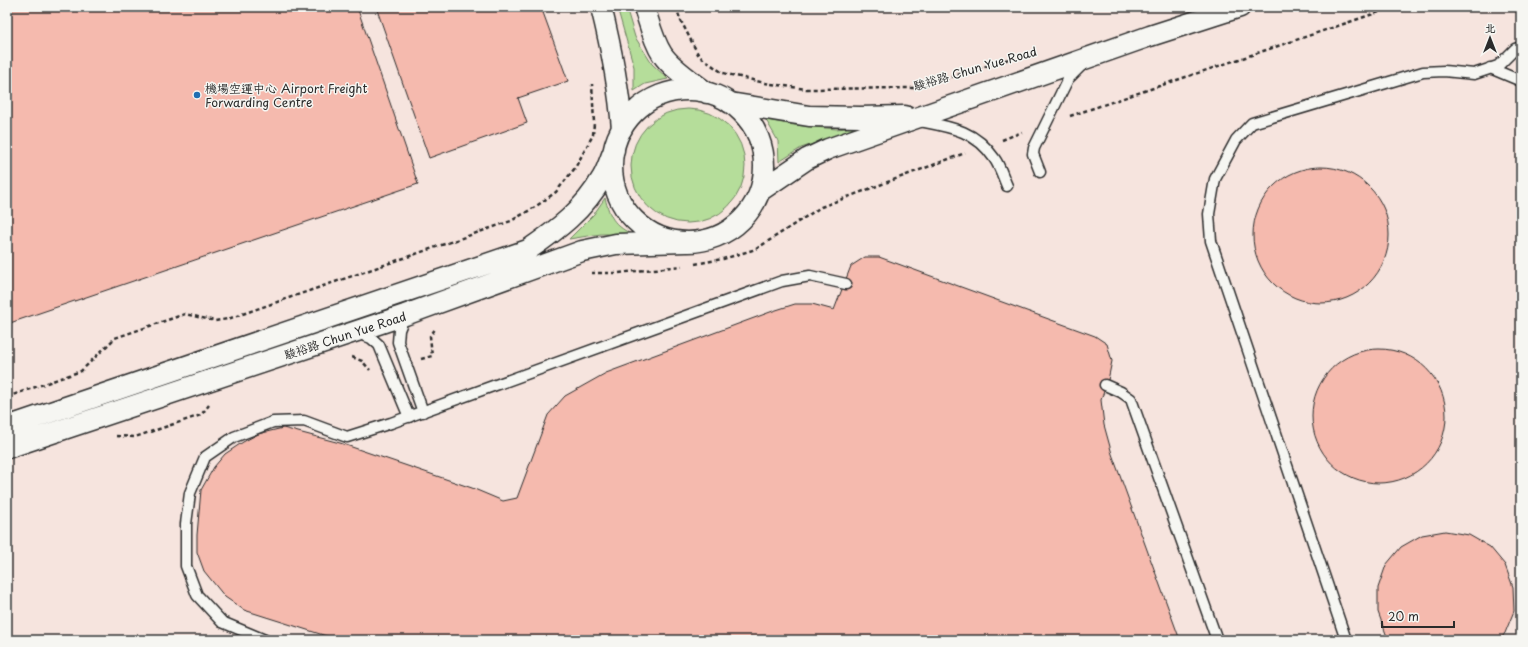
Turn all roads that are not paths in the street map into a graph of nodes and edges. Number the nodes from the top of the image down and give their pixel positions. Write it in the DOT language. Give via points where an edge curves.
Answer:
graph roads {
  1 [pos="601,7"];
  2 [pos="644,7"];
  3 [pos="1231,8"];
  4 [pos="1521,47"];
  5 [pos="1090,57"];
  6 [pos="1490,68"];
  7 [pos="1521,81"];
  8 [pos="707,93"];
  9 [pos="730,103"];
  10 [pos="918,118"];
  11 [pos="622,129"];
  12 [pos="614,150"];
  13 [pos="1040,172"];
  14 [pos="1007,186"];
  15 [pos="760,191"];
  16 [pos="686,242"];
  17 [pos="846,284"];
  18 [pos="405,315"];
  19 [pos="354,332"];
  20 [pos="1105,385"];
  21 [pos="423,412"];
  22 [pos="409,417"];
  23 [pos="7,427"];
  24 [pos="7,448"];
  25 [pos="265,640"];
  26 [pos="1217,640"];
  27 [pos="1346,640"];
  1 -- 11 [label="street" via="619,94"];
  2 -- 8 [label="street" via="662,54"];
  3 -- 5 [label="street, 駿裕路 Chun Yue Road"];
  4 -- 6 [label="lane" via="1515,49 1498,66"];
  5 -- 10 [label="street, 駿裕路 Chun Yue Road"];
  5 -- 13 [label="lane" via="1068,79 1034,148 1033,154"];
  6 -- 7 [label="lane"];
  6 -- 27 [label="lane" via="1474,74 1423,72 1252,123 1236,140 1215,179 1209,214 1211,241"];
  8 -- 9 [label="street"];
  8 -- 11 [label="street" via="688,90 668,93 650,101 634,113"];
  9 -- 10 [label="street, 駿裕路 Chun Yue Road" via="809,116"];
  9 -- 15 [label="street" via="748,120 760,142 764,166"];
  10 -- 14 [label="lane" via="955,128 975,138 995,159"];
  10 -- 15 [label="street, 駿裕路 Chun Yue Road" via="828,149 807,159"];
  11 -- 12 [label="street"];
  12 -- 16 [label="street" via="612,172 617,194 628,214 644,228 664,239"];
  12 -- 23 [label="street, 駿裕路 Chun Yue Road" via="603,177 589,198 553,233 528,250"];
  15 -- 16 [label="street" via="749,212 732,228 710,239"];
  16 -- 18 [label="street, 駿裕路 Chun Yue Road" via="616,244 582,251"];
  17 -- 21 [label="lane" via="810,276 782,281"];
  18 -- 19 [label="street, 駿裕路 Chun Yue Road"];
  18 -- 21 [label="lane" via="398,330 398,342"];
  19 -- 22 [label="lane" via="371,338 379,345"];
  19 -- 24 [label="street, 駿裕路 Chun Yue Road"];
  20 -- 26 [label="lane" via="1131,400"];
  21 -- 22 [label="lane"];
  22 -- 25 [label="lane" via="347,437 304,421 273,422 234,437 206,457 190,493 186,524 186,566 197,595 222,622"];
}
